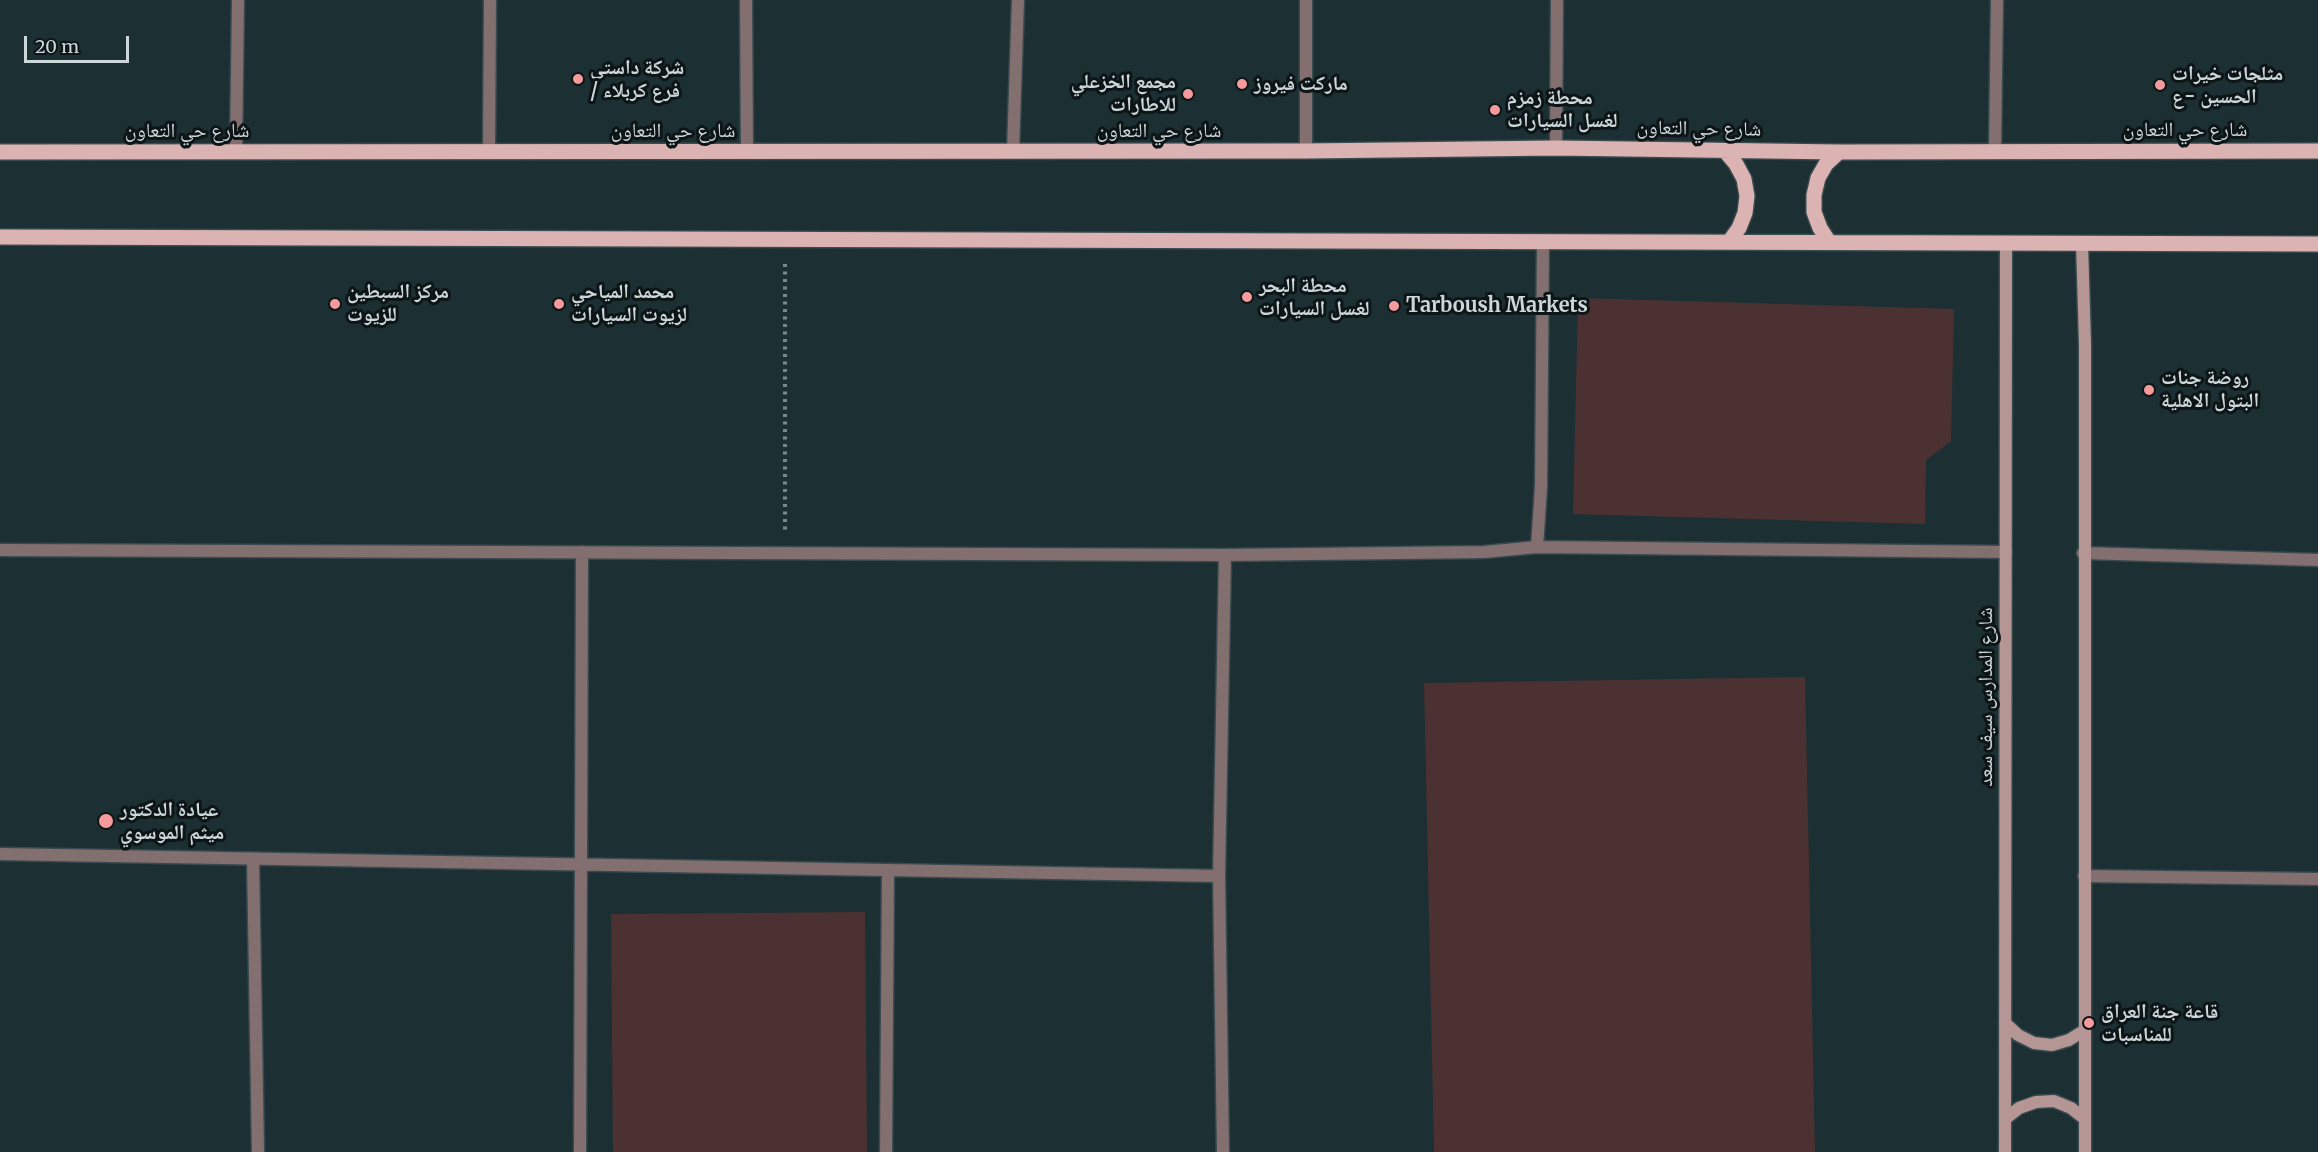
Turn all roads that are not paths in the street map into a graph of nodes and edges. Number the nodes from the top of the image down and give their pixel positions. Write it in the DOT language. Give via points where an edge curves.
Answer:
graph roads {
  1 [pos="238,0"];
  2 [pos="490,0"];
  3 [pos="746,0"];
  4 [pos="1018,0"];
  5 [pos="1306,0"];
  6 [pos="1557,0"];
  7 [pos="1997,0"];
  8 [pos="1556,148"];
  9 [pos="1725,151"];
  10 [pos="1995,151"];
  11 [pos="2318,151"];
  12 [pos="0,152"];
  13 [pos="237,152"];
  14 [pos="489,152"];
  15 [pos="747,152"];
  16 [pos="1013,152"];
  17 [pos="1306,152"];
  18 [pos="1839,152"];
  19 [pos="0,237"];
  20 [pos="1544,242"];
  21 [pos="1729,242"];
  22 [pos="1829,242"];
  23 [pos="2006,243"];
  24 [pos="2082,243"];
  25 [pos="2318,244"];
  26 [pos="1537,547"];
  27 [pos="0,550"];
  28 [pos="582,552"];
  29 [pos="2006,552"];
  30 [pos="2083,553"];
  31 [pos="1225,555"];
  32 [pos="2318,560"];
  33 [pos="0,854"];
  34 [pos="253,858"];
  35 [pos="581,864"];
  36 [pos="888,870"];
  37 [pos="1219,876"];
  38 [pos="2084,876"];
  39 [pos="2318,879"];
  40 [pos="2005,1023"];
  41 [pos="2085,1030"];
  42 [pos="2005,1119"];
  43 [pos="2085,1119"];
  44 [pos="258,1152"];
  45 [pos="580,1152"];
  46 [pos="886,1152"];
  47 [pos="1223,1152"];
  48 [pos="2005,1152"];
  49 [pos="2085,1152"];
  1 -- 13 [label="street"];
  2 -- 14 [label="street"];
  3 -- 15 [label="street"];
  4 -- 16 [label="street"];
  5 -- 17 [label="street"];
  6 -- 8 [label="street"];
  7 -- 10 [label="street"];
  8 -- 9 [label="main road, شارع حي التعاون"];
  8 -- 17 [label="main road, شارع حي التعاون"];
  9 -- 18 [label="main road, شارع حي التعاون"];
  9 -- 21 [label="main road" via="1736,164 1747,196 1742,220"];
  10 -- 11 [label="main road, شارع حي التعاون"];
  10 -- 18 [label="main road, شارع حي التعاون"];
  12 -- 13 [label="main road, شارع حي التعاون"];
  13 -- 14 [label="main road, شارع حي التعاون"];
  14 -- 15 [label="main road, شارع حي التعاون"];
  15 -- 16 [label="main road, شارع حي التعاون"];
  16 -- 17 [label="main road, شارع حي التعاون"];
  18 -- 22 [label="main road" via="1826,164 1814,195 1814,212"];
  19 -- 20 [label="main road"];
  20 -- 21 [label="main road"];
  20 -- 26 [label="street"];
  21 -- 22 [label="main road"];
  22 -- 23 [label="main road"];
  23 -- 24 [label="main road"];
  23 -- 29 [label="main road, شارع المدارس سيف سعد"];
  24 -- 25 [label="main road"];
  24 -- 30 [label="main road"];
  26 -- 29 [label="street"];
  26 -- 31 [label="street" via="1484,552"];
  27 -- 28 [label="street"];
  28 -- 31 [label="street"];
  28 -- 35 [label="street"];
  29 -- 40 [label="main road, شارع المدارس سيف سعد"];
  30 -- 32 [label="street"];
  30 -- 38 [label="main road"];
  31 -- 37 [label="street"];
  33 -- 34 [label="street"];
  34 -- 35 [label="street"];
  34 -- 44 [label="street"];
  35 -- 36 [label="street"];
  35 -- 45 [label="street"];
  36 -- 37 [label="street"];
  36 -- 46 [label="street"];
  37 -- 47 [label="street"];
  38 -- 39 [label="street"];
  38 -- 41 [label="main road"];
  40 -- 41 [label="main road" via="2026,1039 2052,1045"];
  40 -- 42 [label="main road, شارع المدارس سيف سعد"];
  41 -- 43 [label="main road"];
  42 -- 43 [label="main road" via="2027,1105 2054,1101"];
  42 -- 48 [label="main road, شارع المدارس سيف سعد"];
  43 -- 49 [label="main road"];
}
